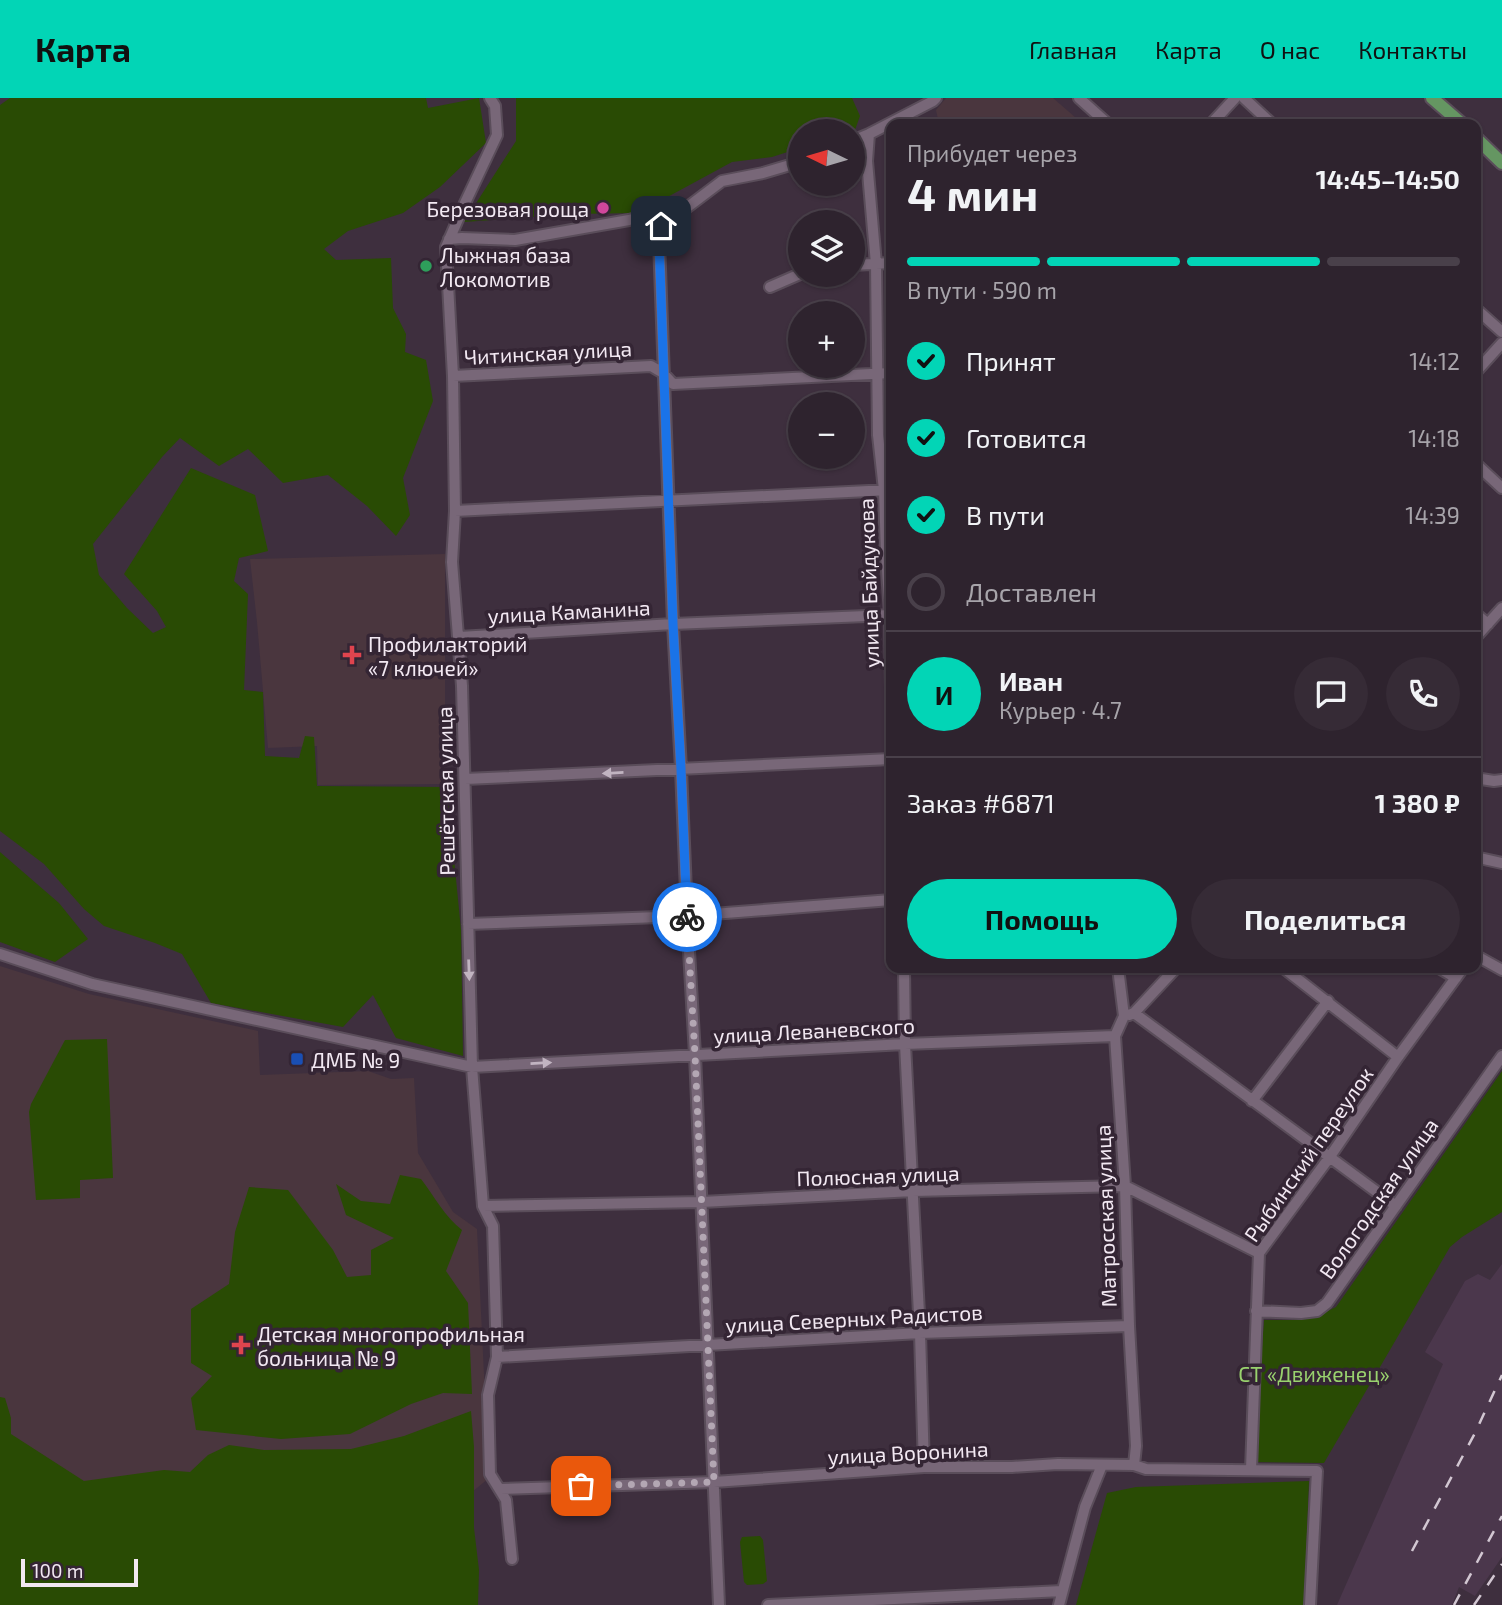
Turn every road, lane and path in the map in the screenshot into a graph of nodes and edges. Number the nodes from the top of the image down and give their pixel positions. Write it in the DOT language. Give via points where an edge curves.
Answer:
graph roads {
  1 [pos="490,98"];
  2 [pos="936,98"];
  3 [pos="1079,98"];
  4 [pos="1235,98"];
  5 [pos="1244,98"];
  6 [pos="1432,98"];
  7 [pos="898,119"];
  8 [pos="1102,119"];
  9 [pos="1215,119"];
  10 [pos="1267,119"];
  11 [pos="1456,119"];
  12 [pos="886,125"];
  13 [pos="869,134"];
  14 [pos="865,136"];
  15 [pos="1481,143"];
  16 [pos="1502,163"];
  17 [pos="788,166"];
  18 [pos="662,211"];
  19 [pos="449,239"];
  20 [pos="886,263"];
  21 [pos="865,264"];
  22 [pos="876,264"];
  23 [pos="788,279"];
  24 [pos="770,287"];
  25 [pos="1481,313"];
  26 [pos="1502,332"];
  27 [pos="1502,343"];
  28 [pos="1481,366"];
  29 [pos="663,373"];
  30 [pos="878,373"];
  31 [pos="886,373"];
  32 [pos="453,376"];
  33 [pos="1481,469"];
  34 [pos="886,479"];
  35 [pos="1502,488"];
  36 [pos="886,490"];
  37 [pos="670,500"];
  38 [pos="455,510"];
  39 [pos="1502,608"];
  40 [pos="886,615"];
  41 [pos="1481,618"];
  42 [pos="673,624"];
  43 [pos="1488,624"];
  44 [pos="1481,632"];
  45 [pos="459,637"];
  46 [pos="886,760"];
  47 [pos="681,769"];
  48 [pos="465,779"];
  49 [pos="1481,779"];
  50 [pos="1502,780"];
  51 [pos="1481,858"];
  52 [pos="1502,863"];
  53 [pos="886,900"];
  54 [pos="687,916"];
  55 [pos="468,925"];
  56 [pos="0,954"];
  57 [pos="1481,957"];
  58 [pos="1502,970"];
  59 [pos="904,973"];
  60 [pos="1119,973"];
  61 [pos="1171,973"];
  62 [pos="1290,973"];
  63 [pos="1448,973"];
  64 [pos="1460,973"];
  65 [pos="1456,978"];
  66 [pos="1328,1001"];
  67 [pos="1129,1015"];
  68 [pos="1115,1036"];
  69 [pos="905,1044"];
  70 [pos="695,1055"];
  71 [pos="1502,1056"];
  72 [pos="1398,1057"];
  73 [pos="472,1067"];
  74 [pos="1252,1101"];
  75 [pos="1329,1158"];
  76 [pos="1125,1186"];
  77 [pos="913,1191"];
  78 [pos="702,1202"];
  79 [pos="483,1206"];
  80 [pos="1396,1206"];
  81 [pos="1259,1253"];
  82 [pos="1256,1311"];
  83 [pos="1129,1326"];
  84 [pos="919,1333"];
  85 [pos="708,1345"];
  86 [pos="497,1357"];
  87 [pos="1102,1465"];
  88 [pos="1133,1465"];
  89 [pos="924,1467"];
  90 [pos="1251,1470"];
  91 [pos="714,1482"];
  92 [pos="500,1489"];
  93 [pos="512,1559"];
  94 [pos="1062,1591"];
  95 [pos="719,1605"];
  96 [pos="768,1605"];
  97 [pos="1059,1605"];
  98 [pos="1310,1605"];
  1 -- 19 [label="street, Решётская улица" via="497,135"];
  2 -- 7 [label="street"];
  3 -- 8 [label="street"];
  4 -- 9 [label="street"];
  5 -- 10 [label="street"];
  6 -- 11 [label="main road"];
  12 -- 13 [label="street"];
  13 -- 14 [label="street"];
  13 -- 22 [label="street, улица Байдукова"];
  15 -- 16 [label="main road"];
  17 -- 18 [label="street" via="722,181 685,209"];
  18 -- 19 [label="street" via="515,240"];
  18 -- 29 [label="street"];
  19 -- 32 [label="street, Решётская улица"];
  20 -- 22 [label="street"];
  21 -- 22 [label="street"];
  22 -- 30 [label="street, улица Байдукова"];
  23 -- 24 [label="street"];
  25 -- 26 [label="street"];
  27 -- 28 [label="street"];
  29 -- 30 [label="street, Читинская улица" via="673,384"];
  29 -- 32 [label="street, Читинская улица" via="651,366"];
  29 -- 37 [label="street"];
  30 -- 31 [label="street, Читинская улица"];
  30 -- 34 [label="street, улица Байдукова" via="878,435"];
  32 -- 38 [label="street, Решётская улица"];
  33 -- 35 [label="street"];
  36 -- 37 [label="street"];
  37 -- 38 [label="street"];
  37 -- 42 [label="street"];
  38 -- 45 [label="street, Решётская улица" via="452,562"];
  39 -- 43 [label="street"];
  40 -- 42 [label="street, улица Каманина"];
  41 -- 43 [label="street"];
  42 -- 45 [label="street, улица Каманина"];
  42 -- 47 [label="street"];
  43 -- 44 [label="street"];
  45 -- 48 [label="street, Решётская улица"];
  46 -- 47 [label="street"];
  47 -- 48 [label="street, one-way"];
  47 -- 54 [label="street"];
  48 -- 55 [label="street, Решётская улица"];
  49 -- 50 [label="street"];
  51 -- 52 [label="street"];
  53 -- 54 [label="street"];
  54 -- 55 [label="street"];
  54 -- 70 [label="street"];
  55 -- 73 [label="street, Решётская улица, one-way"];
  56 -- 73 [label="street, улица Леваневского" via="92,984"];
  57 -- 58 [label="street"];
  59 -- 69 [label="street"];
  60 -- 67 [label="street"];
  61 -- 67 [label="street"];
  62 -- 66 [label="street"];
  63 -- 65 [label="street"];
  64 -- 65 [label="street, Рыбинский переулок"];
  65 -- 72 [label="street, Рыбинский переулок"];
  66 -- 72 [label="street"];
  66 -- 74 [label="street"];
  67 -- 68 [label="street, Матросская улица"];
  67 -- 74 [label="street"];
  68 -- 69 [label="street, улица Леваневского"];
  68 -- 76 [label="street, Матросская улица"];
  69 -- 70 [label="street, улица Леваневского"];
  69 -- 77 [label="street"];
  73 -- 70 [label="street, улица Леваневского, one-way"];
  70 -- 78 [label="street"];
  71 -- 80 [label="street, Вологодская улица"];
  72 -- 75 [label="street, Рыбинский переулок"];
  73 -- 79 [label="street, Решётская улица"];
  74 -- 75 [label="street"];
  75 -- 80 [label="street"];
  75 -- 81 [label="street, Рыбинский переулок"];
  76 -- 77 [label="street, Полюсная улица"];
  76 -- 81 [label="street, Полюсная улица"];
  76 -- 83 [label="street, Матросская улица"];
  77 -- 78 [label="street, Полюсная улица"];
  77 -- 84 [label="street"];
  78 -- 79 [label="street, Полюсная улица"];
  78 -- 85 [label="street"];
  79 -- 86 [label="street, Решётская улица" via="493,1226"];
  80 -- 82 [label="street, Вологодская улица" via="1317,1311"];
  81 -- 82 [label="street, Рыбинский переулок"];
  82 -- 90 [label="street, Рыбинский переулок"];
  83 -- 84 [label="street, улица Северных Радистов"];
  83 -- 88 [label="street, Матросская улица" via="1136,1446"];
  84 -- 85 [label="street, улица Северных Радистов"];
  84 -- 89 [label="street"];
  85 -- 86 [label="street, улица Северных Радистов"];
  85 -- 91 [label="street"];
  86 -- 92 [label="street, Решётская улица" via="488,1395 490,1474"];
  87 -- 88 [label="street, улица Воронина"];
  87 -- 89 [label="street, улица Воронина"];
  87 -- 94 [label="street"];
  88 -- 90 [label="street, улица Воронина"];
  89 -- 91 [label="street, улица Воронина"];
  90 -- 98 [label="street, улица Воронина" via="1317,1471"];
  91 -- 92 [label="street, улица Воронина"];
  91 -- 95 [label="street"];
  92 -- 93 [label="street, Решётская улица" via="506,1500"];
  94 -- 96 [label="street"];
  94 -- 97 [label="street"];
}
